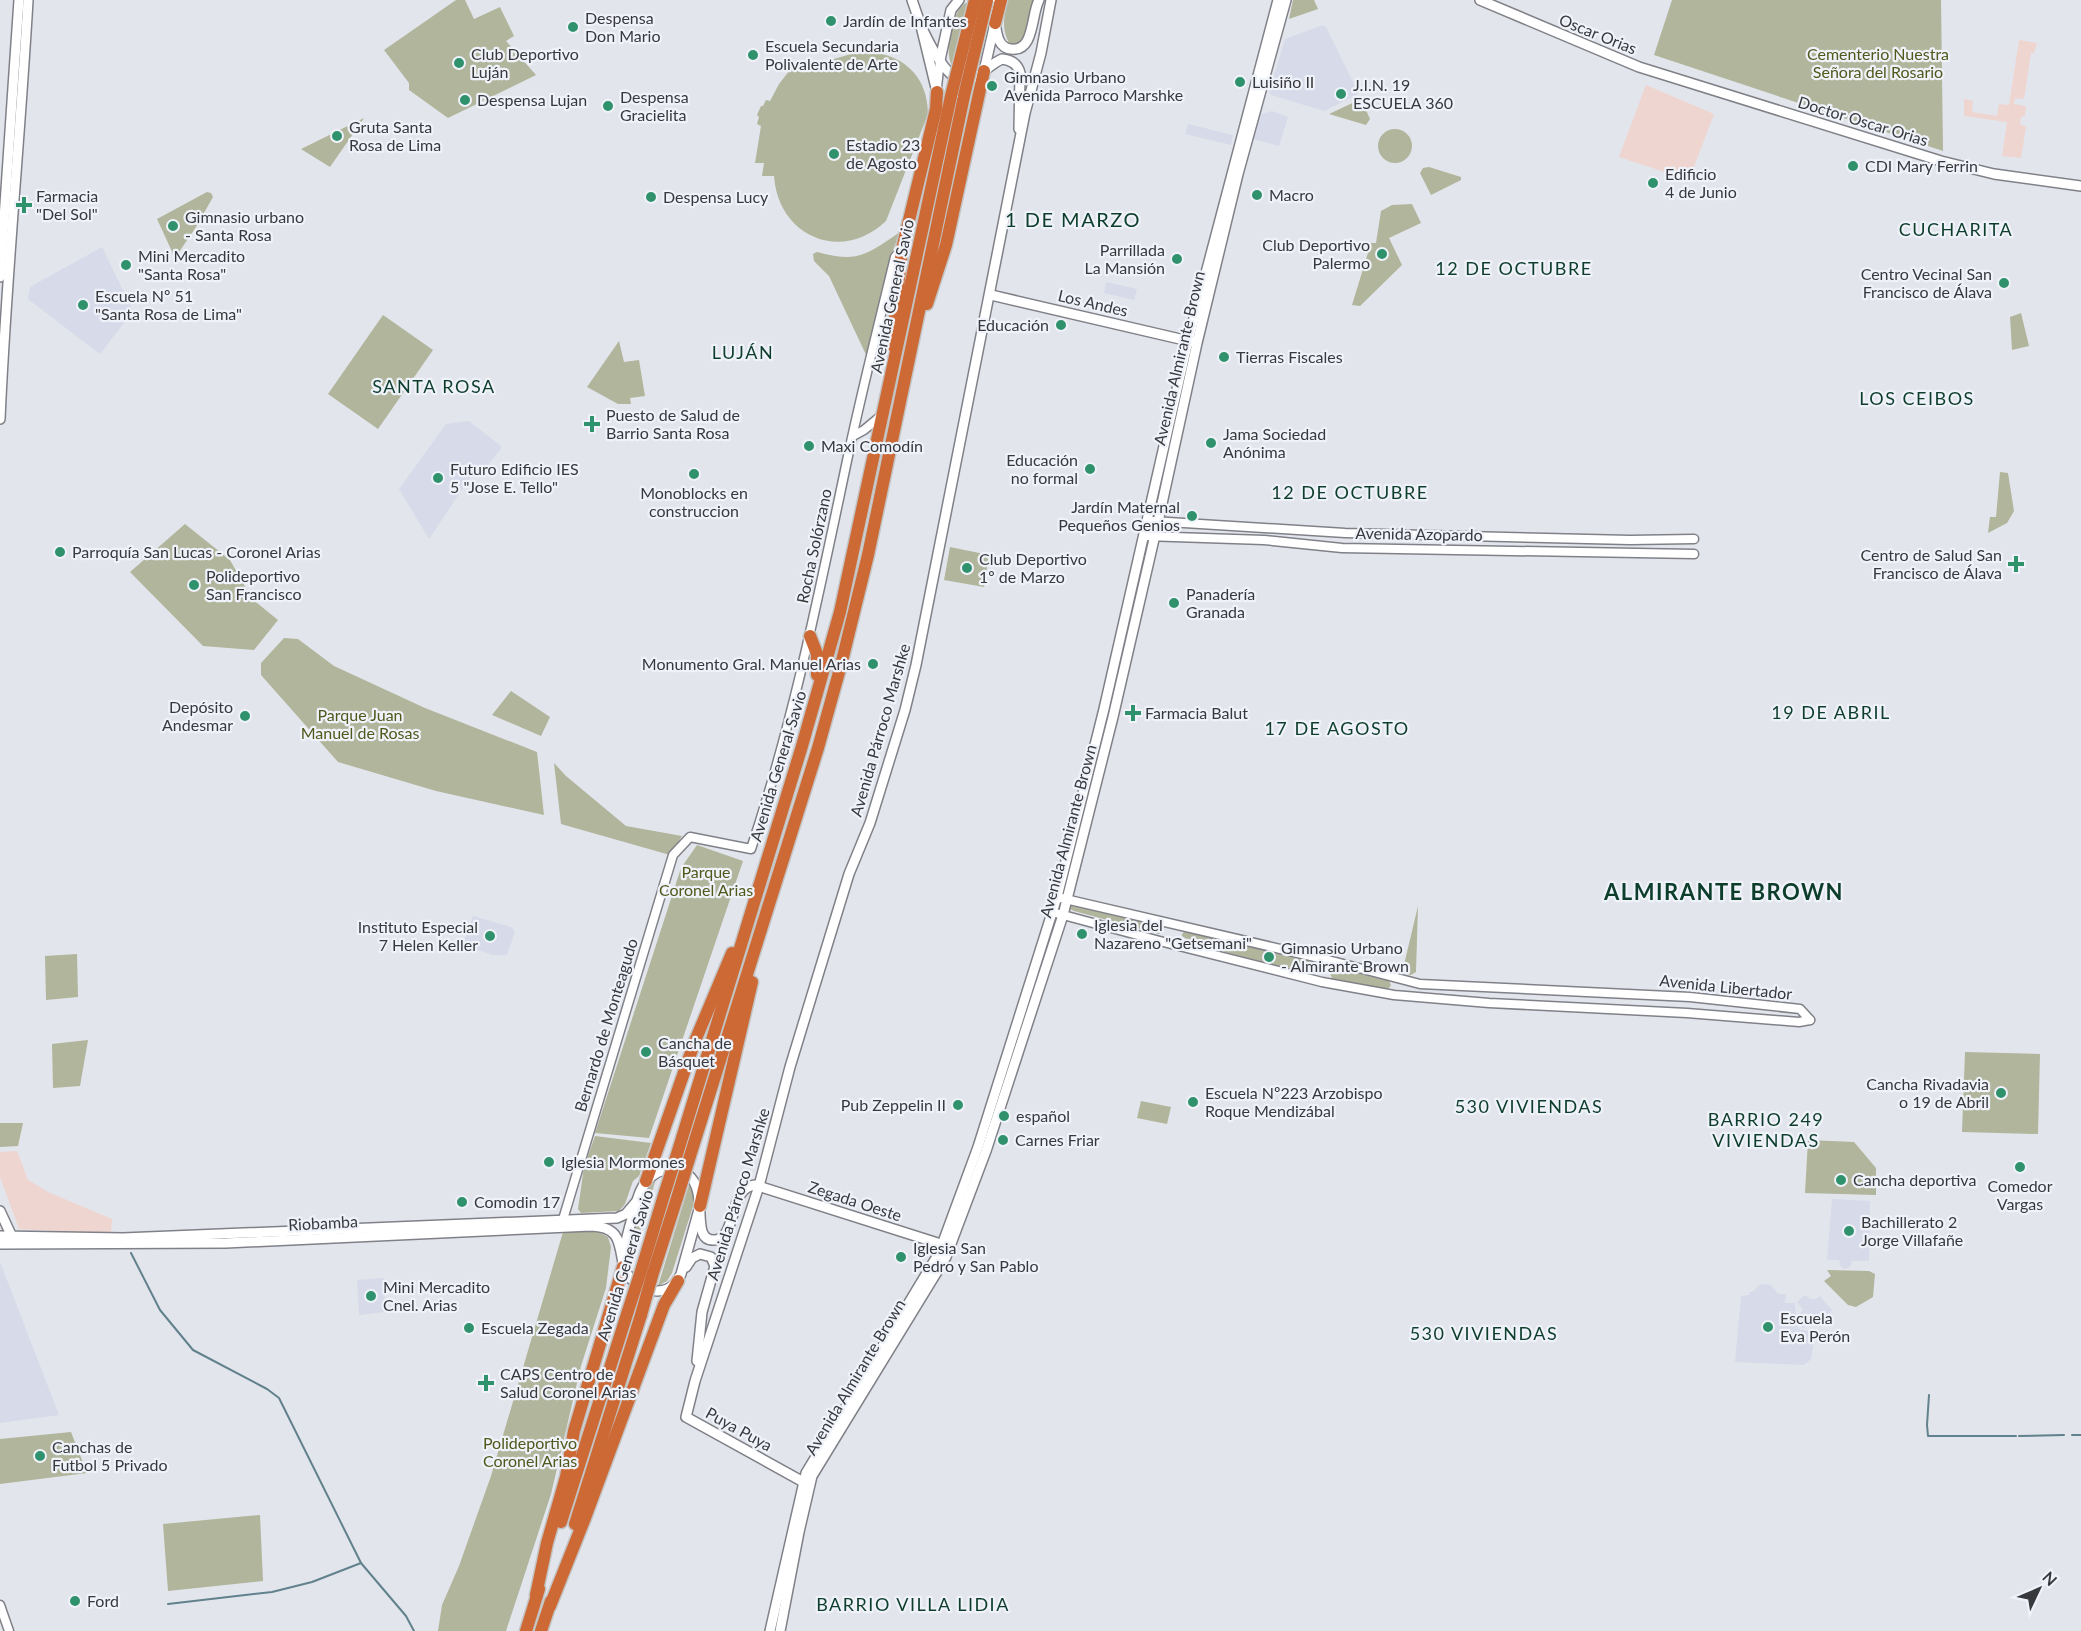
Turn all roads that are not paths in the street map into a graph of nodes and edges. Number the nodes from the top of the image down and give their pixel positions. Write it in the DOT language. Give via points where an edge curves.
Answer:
graph roads {
  1 [pos="19,0"];
  2 [pos="28,0"];
  3 [pos="912,0"];
  4 [pos="958,0"];
  5 [pos="975,0"];
  6 [pos="989,0"];
  7 [pos="1001,0"];
  8 [pos="1039,0"];
  9 [pos="1051,0"];
  10 [pos="1278,0"];
  11 [pos="1286,0"];
  12 [pos="1480,0"];
  13 [pos="995,23"];
  14 [pos="921,26"];
  15 [pos="1275,27"];
  16 [pos="940,60"];
  17 [pos="1640,67"];
  18 [pos="984,71"];
  19 [pos="937,92"];
  20 [pos="1020,150"];
  21 [pos="943,164"];
  22 [pos="2081,186"];
  23 [pos="902,249"];
  24 [pos="0,277"];
  25 [pos="991,295"];
  26 [pos="1192,342"];
  27 [pos="897,382"];
  28 [pos="883,414"];
  29 [pos="0,418"];
  30 [pos="853,436"];
  31 [pos="1148,521"];
  32 [pos="1158,522"];
  33 [pos="1144,536"];
  34 [pos="1155,536"];
  35 [pos="1694,538"];
  36 [pos="1694,554"];
  37 [pos="810,636"];
  38 [pos="815,703"];
  39 [pos="690,837"];
  40 [pos="773,888"];
  41 [pos="1062,898"];
  42 [pos="753,908"];
  43 [pos="1052,912"];
  44 [pos="1063,915"];
  45 [pos="684,1153"];
  46 [pos="646,1181"];
  47 [pos="759,1186"];
  48 [pos="637,1201"];
  49 [pos="700,1206"];
  50 [pos="0,1211"];
  51 [pos="561,1225"];
  52 [pos="5,1239"];
  53 [pos="946,1246"];
  54 [pos="623,1265"];
  55 [pos="680,1277"];
  56 [pos="634,1313"];
  57 [pos="695,1381"];
  58 [pos="686,1417"];
  59 [pos="806,1483"];
  60 [pos="536,1595"];
  61 [pos="0,1605"];
  62 [pos="550,1606"];
  63 [pos="9,1631"];
  64 [pos="526,1631"];
  65 [pos="541,1631"];
  66 [pos="770,1631"];
  67 [pos="780,1631"];
  1 -- 24 [label="main road"];
  2 -- 29 [label="main road"];
  3 -- 14 [label="main road"];
  4 -- 16 [label="main road" via="951,10"];
  5 -- 21 [label="highway, Avenida General Savio, bridge" via="951,96"];
  6 -- 13 [label="main road"];
  6 -- 21 [label="highway, Avenida General Savio, bridge"];
  7 -- 13 [label="highway"];
  8 -- 13 [label="main road" via="1029,39 1019,49 1004,46"];
  9 -- 20 [label="main road, Avenida Párroco Marshke"];
  10 -- 15 [label="main road, Avenida Almirante Brown"];
  11 -- 15 [label="main road, Avenida Almirante Brown"];
  12 -- 17 [label="main road, Oscar Orias"];
  13 -- 18 [label="main road"];
  14 -- 16 [label="main road"];
  14 -- 19 [label="main road"];
  15 -- 26 [label="main road, Avenida Almirante Brown"];
  16 -- 18 [label="main road" via="948,72 961,80"];
  16 -- 19 [label="street"];
  17 -- 22 [label="main road, Doctor Oscar Orias" via="1953,164"];
  18 -- 20 [label="main road" via="1002,59 1013,62 1019,70"];
  18 -- 27 [label="highway" via="946,245"];
  19 -- 23 [label="highway"];
  20 -- 25 [label="main road, Avenida Párroco Marshke"];
  21 -- 27 [label="highway, Avenida General Savio"];
  23 -- 27 [label="highway" via="893,321"];
  23 -- 30 [label="street, Rocha Solórzano" via="895,257"];
  25 -- 26 [label="main road, Los Andes"];
  25 -- 47 [label="main road, Avenida Párroco Marshke" via="905,710 870,824 849,874 790,1067"];
  26 -- 31 [label="main road, Avenida Almirante Brown"];
  26 -- 32 [label="main road, Avenida Almirante Brown"];
  27 -- 28 [label="highway, Avenida General Savio"];
  27 -- 40 [label="highway, Avenida General Savio" via="868,555 818,748"];
  28 -- 30 [label="street"];
  28 -- 38 [label="highway, Avenida General Savio" via="847,587"];
  30 -- 37 [label="street, Rocha Solórzano"];
  31 -- 32 [label="street, Avenida Azopardo"];
  31 -- 33 [label="main road, Avenida Almirante Brown"];
  32 -- 34 [label="main road, Avenida Almirante Brown"];
  32 -- 35 [label="street, Avenida Azopardo" via="1345,533"];
  33 -- 34 [label="street, Avenida Azopardo"];
  33 -- 41 [label="main road, Avenida Almirante Brown"];
  34 -- 36 [label="street, Avenida Azopardo" via="1342,548"];
  34 -- 41 [label="main road, Avenida Almirante Brown" via="1113,717"];
  37 -- 38 [label="highway" via="818,663"];
  37 -- 39 [label="street, Rocha Solórzano" via="783,745 751,849"];
  38 -- 42 [label="highway, Avenida General Savio"];
  39 -- 51 [label="street, Bernardo de Monteagudo" via="673,855"];
  40 -- 45 [label="highway, Avenida General Savio"];
  40 -- 49 [label="highway"];
  41 -- 43 [label="main road, Avenida Almirante Brown"];
  41 -- 44 [label="main road, Avenida Almirante Brown"];
  41 -- 44 [label="street, Avenida Libertador" via="1420,984 1713,999 1800,1009 1810,1020 1394,995 1322,982"];
  42 -- 45 [label="highway, Avenida General Savio"];
  42 -- 46 [label="highway" via="710,1003"];
  43 -- 44 [label="street, Avenida Libertador"];
  43 -- 53 [label="main road, Avenida Almirante Brown"];
  44 -- 53 [label="main road, Avenida Almirante Brown" via="986,1151"];
  45 -- 56 [label="highway, Avenida General Savio, bridge"];
  46 -- 48 [label="main road"];
  46 -- 49 [label="main road" via="664,1170 685,1173 698,1186"];
  47 -- 49 [label="main road" via="751,1185 744,1190 726,1233 717,1240 702,1234"];
  47 -- 53 [label="main road, Zegada Oeste"];
  47 -- 57 [label="main road, Avenida Párroco Marshke"];
  48 -- 51 [label="main road, Riobamba" via="620,1218"];
  48 -- 54 [label="main road"];
  49 -- 55 [label="main road"];
  50 -- 52 [label="main road"];
  51 -- 52 [label="main road, Riobamba"];
  51 -- 54 [label="main road, Riobamba" via="609,1230 619,1242"];
  53 -- 59 [label="main road, Avenida Almirante Brown" via="806,1473"];
  54 -- 55 [label="main road" via="631,1280 652,1291 664,1290"];
  54 -- 60 [label="highway" via="574,1431"];
  55 -- 57 [label="main road" via="692,1258 700,1254 715,1262 702,1312"];
  55 -- 62 [label="highway" via="664,1305"];
  56 -- 60 [label="highway, Avenida General Savio"];
  56 -- 62 [label="highway, Avenida General Savio"];
  57 -- 58 [label="main road, Avenida Párroco Marshke"];
  58 -- 59 [label="main road, Puya Puya"];
  59 -- 66 [label="main road, Avenida Almirante Brown"];
  59 -- 67 [label="main road, Avenida Almirante Brown"];
  60 -- 64 [label="highway, Avenida General Savio"];
  61 -- 63 [label="street"];
  62 -- 65 [label="highway, Avenida General Savio"];
}
